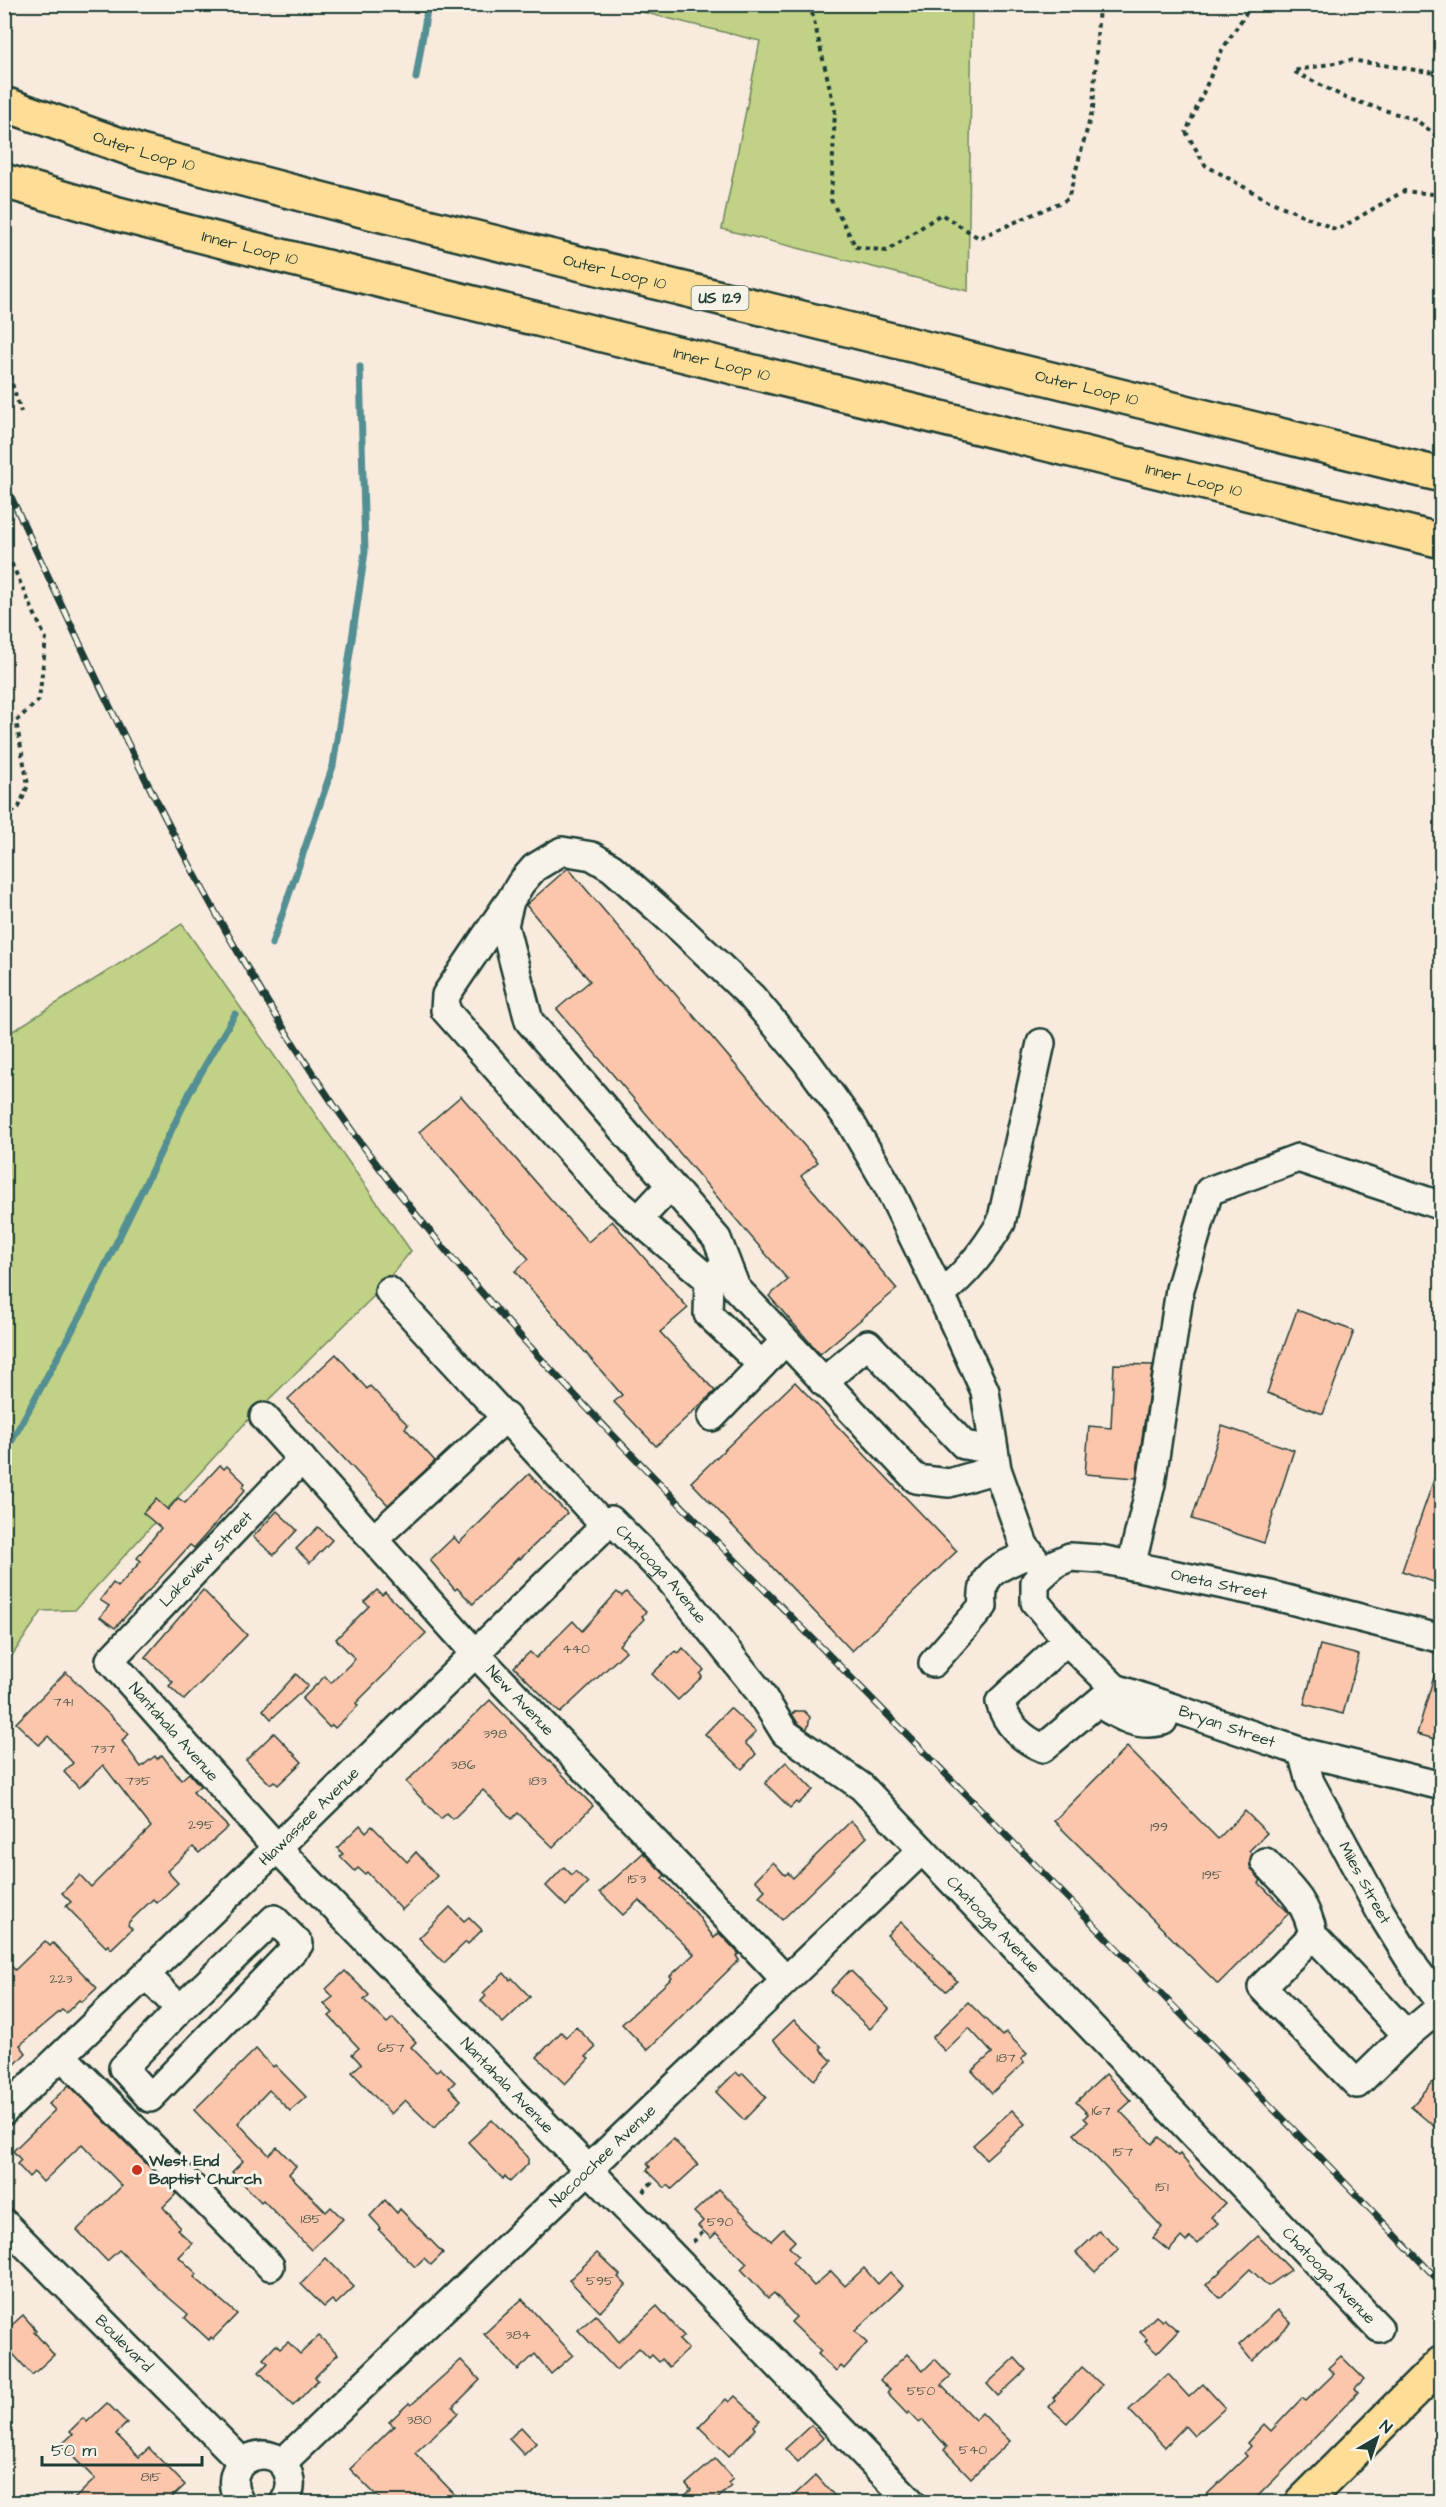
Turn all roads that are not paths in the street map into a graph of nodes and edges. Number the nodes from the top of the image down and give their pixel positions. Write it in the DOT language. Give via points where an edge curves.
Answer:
graph roads {
  1 [pos="4,104"];
  2 [pos="6,182"];
  3 [pos="1442,475"];
  4 [pos="1442,541"];
  5 [pos="510,901"];
  6 [pos="1041,1043"];
  7 [pos="670,1186"];
  8 [pos="1442,1206"];
  9 [pos="638,1220"];
  10 [pos="718,1271"];
  11 [pos="389,1291"];
  12 [pos="941,1294"];
  13 [pos="785,1341"];
  14 [pos="762,1365"];
  15 [pos="823,1382"];
  16 [pos="264,1417"];
  17 [pos="506,1417"];
  18 [pos="712,1417"];
  19 [pos="302,1459"];
  20 [pos="995,1459"];
  21 [pos="608,1523"];
  22 [pos="374,1539"];
  23 [pos="1037,1563"];
  24 [pos="1131,1566"];
  25 [pos="1442,1639"];
  26 [pos="1067,1640"];
  27 [pos="475,1653"];
  28 [pos="110,1659"];
  29 [pos="933,1663"];
  30 [pos="1106,1695"];
  31 [pos="1302,1752"];
  32 [pos="1442,1786"];
  33 [pos="277,1848"];
  34 [pos="922,1850"];
  35 [pos="1265,1862"];
  36 [pos="1314,1935"];
  37 [pos="146,1975"];
  38 [pos="785,1979"];
  39 [pos="1442,2005"];
  40 [pos="180,2009"];
  41 [pos="1407,2036"];
  42 [pos="62,2056"];
  43 [pos="150,2098"];
  44 [pos="4,2111"];
  45 [pos="127,2122"];
  46 [pos="587,2169"];
  47 [pos="4,2223"];
  48 [pos="270,2266"];
  49 [pos="1379,2328"];
  50 [pos="1442,2363"];
  51 [pos="242,2462"];
  52 [pos="282,2463"];
  53 [pos="240,2502"];
  54 [pos="284,2502"];
  55 [pos="911,2502"];
  56 [pos="1303,2502"];
  1 -- 3 [label="main road, Outer Loop 10 / US 129" via="140,152 370,212"];
  2 -- 4 [label="main road, Inner Loop 10" via="273,254"];
  5 -- 7 [label="street" via="504,925 529,1021"];
  5 -- 9 [label="street" via="446,995 445,1010 609,1195"];
  5 -- 12 [label="street" via="534,868 562,851 592,856 640,892 752,997 806,1061 872,1158"];
  6 -- 12 [label="street" via="1001,1223 971,1267"];
  7 -- 9 [label="street"];
  7 -- 10 [label="street" via="717,1239"];
  8 -- 24 [label="street" via="1298,1158 1209,1191 1180,1289 1151,1484"];
  9 -- 10 [label="street"];
  10 -- 13 [label="street"];
  10 -- 14 [label="street" via="708,1314"];
  11 -- 17 [label="street, Chatooga Avenue"];
  12 -- 20 [label="street" via="985,1391"];
  13 -- 14 [label="street"];
  13 -- 15 [label="street"];
  14 -- 18 [label="street"];
  15 -- 20 [label="street" via="916,1479 949,1483"];
  15 -- 20 [label="street" via="868,1344 964,1445"];
  16 -- 19 [label="street, New Avenue"];
  17 -- 21 [label="street, Chatooga Avenue"];
  17 -- 22 [label="street"];
  19 -- 22 [label="street, New Avenue"];
  19 -- 28 [label="street, Lakeview Street"];
  20 -- 23 [label="street" via="1024,1545"];
  21 -- 27 [label="street, Hiawassee Avenue"];
  21 -- 34 [label="street, Chatooga Avenue" via="667,1576 759,1691 785,1733 862,1787"];
  22 -- 27 [label="street, New Avenue"];
  23 -- 24 [label="street, Oneta Street" via="1070,1557"];
  23 -- 26 [label="street, Bryan Street" via="1035,1602"];
  23 -- 29 [label="street, Oneta Street" via="989,1574 981,1588 983,1606"];
  24 -- 25 [label="street, Oneta Street" via="1267,1594"];
  26 -- 30 [label="street, Bryan Street"];
  26 -- 30 [label="street" via="1000,1702 1003,1715 1026,1741 1043,1748"];
  27 -- 33 [label="street, Hiawassee Avenue"];
  27 -- 38 [label="street, New Avenue"];
  28 -- 33 [label="street, Nantahala Avenue"];
  30 -- 31 [label="street, Bryan Street" via="1169,1707"];
  31 -- 32 [label="street, Bryan Street"];
  31 -- 39 [label="street, Miles Street" via="1310,1782 1381,1913"];
  33 -- 37 [label="street, Hiawassee Avenue"];
  33 -- 46 [label="street, Nantahala Avenue"];
  34 -- 38 [label="street, Nacoochee Avenue"];
  34 -- 49 [label="street, Chatooga Avenue"];
  35 -- 36 [label="street" via="1302,1902"];
  36 -- 41 [label="street"];
  36 -- 41 [label="street" via="1262,1987 1357,2084"];
  37 -- 40 [label="street"];
  37 -- 42 [label="street, Hiawassee Avenue"];
  38 -- 46 [label="street, Nacoochee Avenue"];
  39 -- 41 [label="street"];
  40 -- 43 [label="street" via="123,2068"];
  40 -- 43 [label="street" via="274,1919 299,1944"];
  42 -- 44 [label="street, Hiawassee Avenue"];
  42 -- 45 [label="street"];
  43 -- 45 [label="street"];
  45 -- 48 [label="street"];
  46 -- 52 [label="street, Nacoochee Avenue"];
  46 -- 55 [label="street, Nantahala Avenue"];
  47 -- 51 [label="street, Boulevard"];
  50 -- 56 [label="main road"];
  51 -- 52 [label="street" via="263,2455"];
  51 -- 53 [label="street" via="233,2482"];
  52 -- 54 [label="street" via="291,2485"];
}
